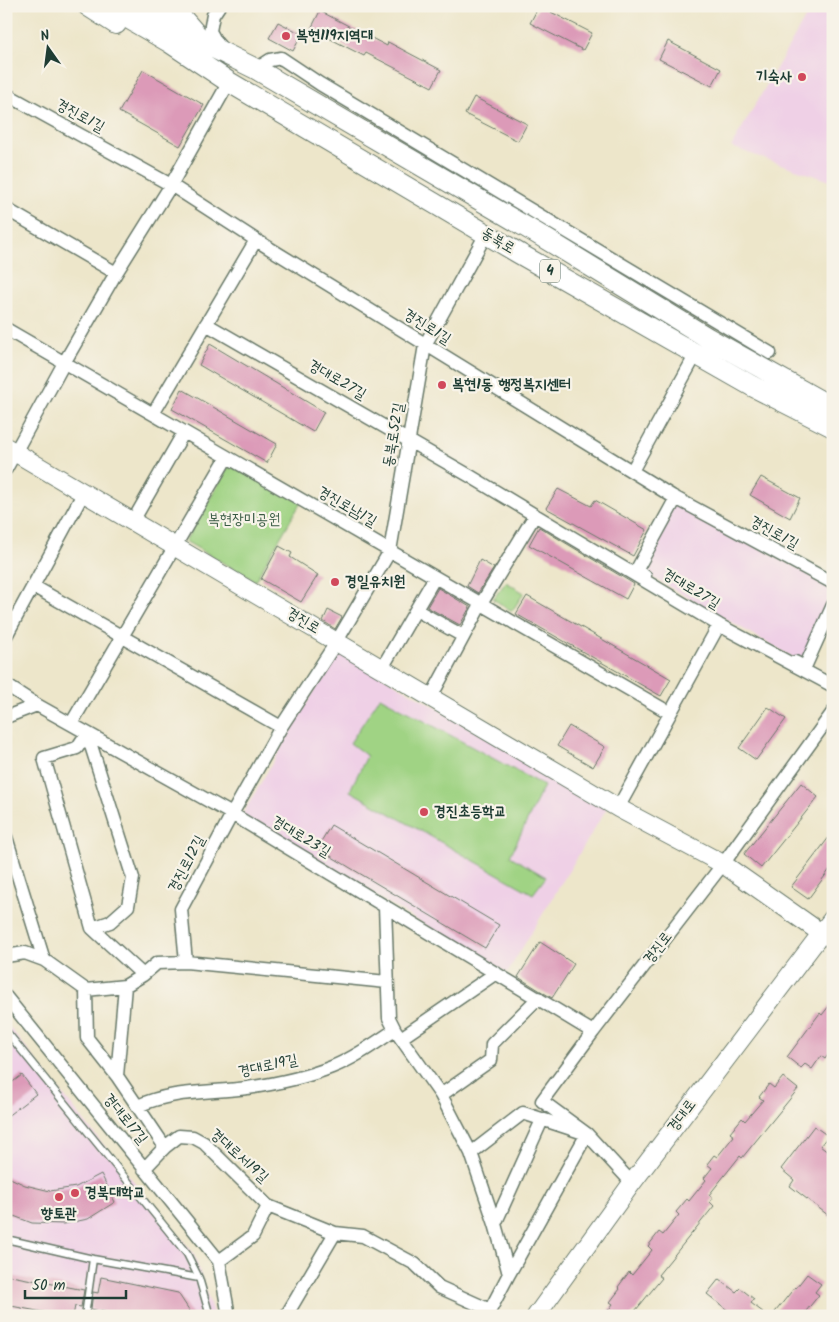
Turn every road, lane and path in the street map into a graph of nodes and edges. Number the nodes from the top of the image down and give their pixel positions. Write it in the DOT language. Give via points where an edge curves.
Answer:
graph roads {
  1 [pos="88,6"];
  2 [pos="107,6"];
  3 [pos="137,6"];
  4 [pos="218,6"];
  5 [pos="175,19"];
  6 [pos="228,54"];
  7 [pos="208,68"];
  8 [pos="256,69"];
  9 [pos="229,82"];
  10 [pos="6,94"];
  11 [pos="171,185"];
  12 [pos="6,209"];
  13 [pos="486,234"];
  14 [pos="256,240"];
  15 [pos="116,273"];
  16 [pos="206,324"];
  17 [pos="6,329"];
  18 [pos="426,345"];
  19 [pos="770,353"];
  20 [pos="696,354"];
  21 [pos="64,363"];
  22 [pos="833,408"];
  23 [pos="153,414"];
  24 [pos="833,427"];
  25 [pos="184,432"];
  26 [pos="410,440"];
  27 [pos="11,450"];
  28 [pos="227,456"];
  29 [pos="6,469"];
  30 [pos="632,471"];
  31 [pos="84,492"];
  32 [pos="674,498"];
  33 [pos="536,516"];
  34 [pos="133,521"];
  35 [pos="175,546"];
  36 [pos="390,551"];
  37 [pos="631,573"];
  38 [pos="435,577"];
  39 [pos="833,584"];
  40 [pos="33,586"];
  41 [pos="481,604"];
  42 [pos="833,605"];
  43 [pos="416,610"];
  44 [pos="832,620"];
  45 [pos="720,625"];
  46 [pos="6,636"];
  47 [pos="122,636"];
  48 [pos="463,636"];
  49 [pos="337,641"];
  50 [pos="382,668"];
  51 [pos="808,673"];
  52 [pos="6,685"];
  53 [pos="833,686"];
  54 [pos="431,697"];
  55 [pos="37,705"];
  56 [pos="833,712"];
  57 [pos="670,713"];
  58 [pos="6,717"];
  59 [pos="71,724"];
  60 [pos="280,727"];
  61 [pos="87,733"];
  62 [pos="618,808"];
  63 [pos="232,814"];
  64 [pos="7,842"];
  65 [pos="723,864"];
  66 [pos="385,906"];
  67 [pos="833,918"];
  68 [pos="92,928"];
  69 [pos="827,939"];
  70 [pos="6,956"];
  71 [pos="44,960"];
  72 [pos="186,962"];
  73 [pos="496,973"];
  74 [pos="143,975"];
  75 [pos="387,982"];
  76 [pos="125,986"];
  77 [pos="86,990"];
  78 [pos="6,997"];
  79 [pos="538,998"];
  80 [pos="6,1031"];
  81 [pos="593,1032"];
  82 [pos="398,1034"];
  83 [pos="117,1076"];
  84 [pos="441,1095"];
  85 [pos="138,1106"];
  86 [pos="542,1120"];
  87 [pos="587,1134"];
  88 [pos="165,1146"];
  89 [pos="470,1153"];
  90 [pos="144,1168"];
  91 [pos="632,1182"];
  92 [pos="268,1206"];
  93 [pos="495,1224"];
  94 [pos="335,1233"];
  95 [pos="6,1239"];
  96 [pos="93,1259"];
  97 [pos="218,1261"];
  98 [pos="509,1274"];
  99 [pos="199,1278"];
  100 [pos="489,1313"];
  101 [pos="85,1316"];
  102 [pos="210,1316"];
  103 [pos="228,1316"];
  104 [pos="286,1316"];
  105 [pos="536,1316"];
  1 -- 7 [label="main road" via="150,44"];
  2 -- 5 [label="main road, 4"];
  3 -- 5 [label="main road, 4"];
  4 -- 6 [label="street" via="210,30"];
  5 -- 6 [label="main road, 동북로 / 4" via="201,41"];
  5 -- 7 [label="main road, 동북로 / 4"];
  6 -- 8 [label="main road, 동북로 / 4"];
  7 -- 9 [label="main road, 동북로 / 4"];
  8 -- 19 [label="street" via="270,60 281,58"];
  8 -- 22 [label="main road, 동북로 / 4" via="708,338"];
  9 -- 11 [label="street"];
  9 -- 13 [label="main road, 동북로 / 4"];
  10 -- 11 [label="street, 경진로1길"];
  11 -- 14 [label="street, 경진로1길"];
  11 -- 15 [label="street"];
  12 -- 15 [label="street"];
  13 -- 18 [label="street, 동북로52길"];
  13 -- 20 [label="main road, 동북로 / 4"];
  14 -- 16 [label="street"];
  14 -- 18 [label="street, 경진로1길"];
  15 -- 21 [label="street"];
  16 -- 23 [label="street"];
  16 -- 26 [label="street, 경대로27길"];
  17 -- 21 [label="street, 경진로남1길"];
  18 -- 26 [label="street, 동북로52길"];
  18 -- 30 [label="street, 경진로1길"];
  20 -- 24 [label="main road, 동북로 / 4"];
  20 -- 30 [label="street"];
  21 -- 23 [label="street, 경진로남1길"];
  21 -- 27 [label="street"];
  23 -- 25 [label="street, 경진로남1길"];
  25 -- 28 [label="street, 경진로남1길"];
  25 -- 34 [label="street"];
  26 -- 33 [label="street, 경대로27길"];
  26 -- 36 [label="street, 동북로52길"];
  27 -- 29 [label="street"];
  27 -- 31 [label="street, 경진로"];
  28 -- 35 [label="street"];
  28 -- 36 [label="street, 경진로남1길"];
  30 -- 32 [label="street, 경진로1길"];
  31 -- 34 [label="street, 경진로"];
  31 -- 40 [label="street"];
  32 -- 37 [label="street"];
  32 -- 39 [label="street, 경진로1길"];
  32 -- 42 [label="street" via="636,571 805,667"];
  33 -- 37 [label="street, 경대로27길"];
  33 -- 41 [label="street"];
  34 -- 35 [label="street, 경진로"];
  35 -- 47 [label="street"];
  35 -- 49 [label="street, 경진로"];
  36 -- 38 [label="street, 경진로남1길"];
  36 -- 49 [label="street, 동북로52길"];
  37 -- 45 [label="street, 경대로27길"];
  38 -- 41 [label="street, 경진로남1길"];
  38 -- 43 [label="street"];
  40 -- 46 [label="street"];
  40 -- 47 [label="street"];
  41 -- 48 [label="street"];
  41 -- 57 [label="street, 경진로남1길"];
  43 -- 48 [label="street"];
  43 -- 50 [label="street"];
  44 -- 51 [label="street"];
  45 -- 51 [label="street, 경대로27길"];
  45 -- 57 [label="street"];
  47 -- 59 [label="street"];
  47 -- 60 [label="street"];
  48 -- 54 [label="street"];
  49 -- 50 [label="street, 경진로"];
  49 -- 60 [label="street, 경진로12길"];
  50 -- 54 [label="street, 경진로"];
  51 -- 53 [label="street, 경대로27길"];
  52 -- 55 [label="street, 경대로23길"];
  54 -- 62 [label="street, 경진로"];
  55 -- 58 [label="street"];
  55 -- 59 [label="street, 경대로23길"];
  56 -- 65 [label="street, 경진로"];
  57 -- 62 [label="street"];
  59 -- 61 [label="street, 경대로23길"];
  60 -- 63 [label="street, 경진로12길"];
  61 -- 63 [label="street, 경대로23길"];
  61 -- 68 [label="street" via="133,878 128,906 110,922"];
  61 -- 68 [label="street" via="77,748 44,758"];
  62 -- 65 [label="street, 경진로"];
  63 -- 66 [label="street, 경대로23길"];
  63 -- 72 [label="street, 경진로12길" via="182,909"];
  64 -- 71 [label="street"];
  65 -- 69 [label="street, 경진로"];
  65 -- 81 [label="street, 경진로"];
  66 -- 73 [label="street, 경대로23길"];
  66 -- 75 [label="street"];
  67 -- 69 [label="street, 경대로"];
  68 -- 74 [label="street"];
  69 -- 91 [label="street, 경대로"];
  70 -- 71 [label="street" via="25,953"];
  71 -- 77 [label="street"];
  72 -- 74 [label="street" via="157,963"];
  72 -- 75 [label="street"];
  73 -- 79 [label="street, 경대로23길"];
  73 -- 82 [label="street, 경대로19길"];
  74 -- 76 [label="street"];
  75 -- 82 [label="street" via="389,1018"];
  76 -- 77 [label="street"];
  76 -- 83 [label="street"];
  77 -- 83 [label="street" via="87,1038"];
  78 -- 90 [label="street, 경대로17길"];
  79 -- 81 [label="street, 경대로23길"];
  79 -- 84 [label="street" via="492,1044 491,1060"];
  80 -- 99 [label="lane" via="187,1254"];
  81 -- 87 [label="street" via="542,1101"];
  82 -- 84 [label="street"];
  82 -- 85 [label="street, 경대로19길" via="333,1066 290,1079 246,1088 180,1094"];
  83 -- 85 [label="street"];
  84 -- 89 [label="street"];
  85 -- 88 [label="street"];
  86 -- 87 [label="street"];
  86 -- 89 [label="street" via="523,1113"];
  86 -- 93 [label="street"];
  87 -- 91 [label="street"];
  87 -- 98 [label="street"];
  88 -- 90 [label="street"];
  88 -- 92 [label="street, 경대로서19길" via="179,1136 192,1137 204,1143"];
  89 -- 93 [label="street"];
  90 -- 97 [label="street, 경대로17길"];
  91 -- 105 [label="street, 경대로"];
  92 -- 94 [label="street, 경대로서19길"];
  92 -- 97 [label="street" via="253,1236"];
  93 -- 98 [label="street"];
  94 -- 100 [label="street, 경대로서19길" via="363,1236 415,1264 439,1287"];
  94 -- 104 [label="street"];
  95 -- 96 [label="lane"];
  96 -- 99 [label="lane"];
  96 -- 101 [label="lane"];
  97 -- 103 [label="street, 경대로17길"];
  98 -- 100 [label="street"];
  99 -- 102 [label="lane"];
}
